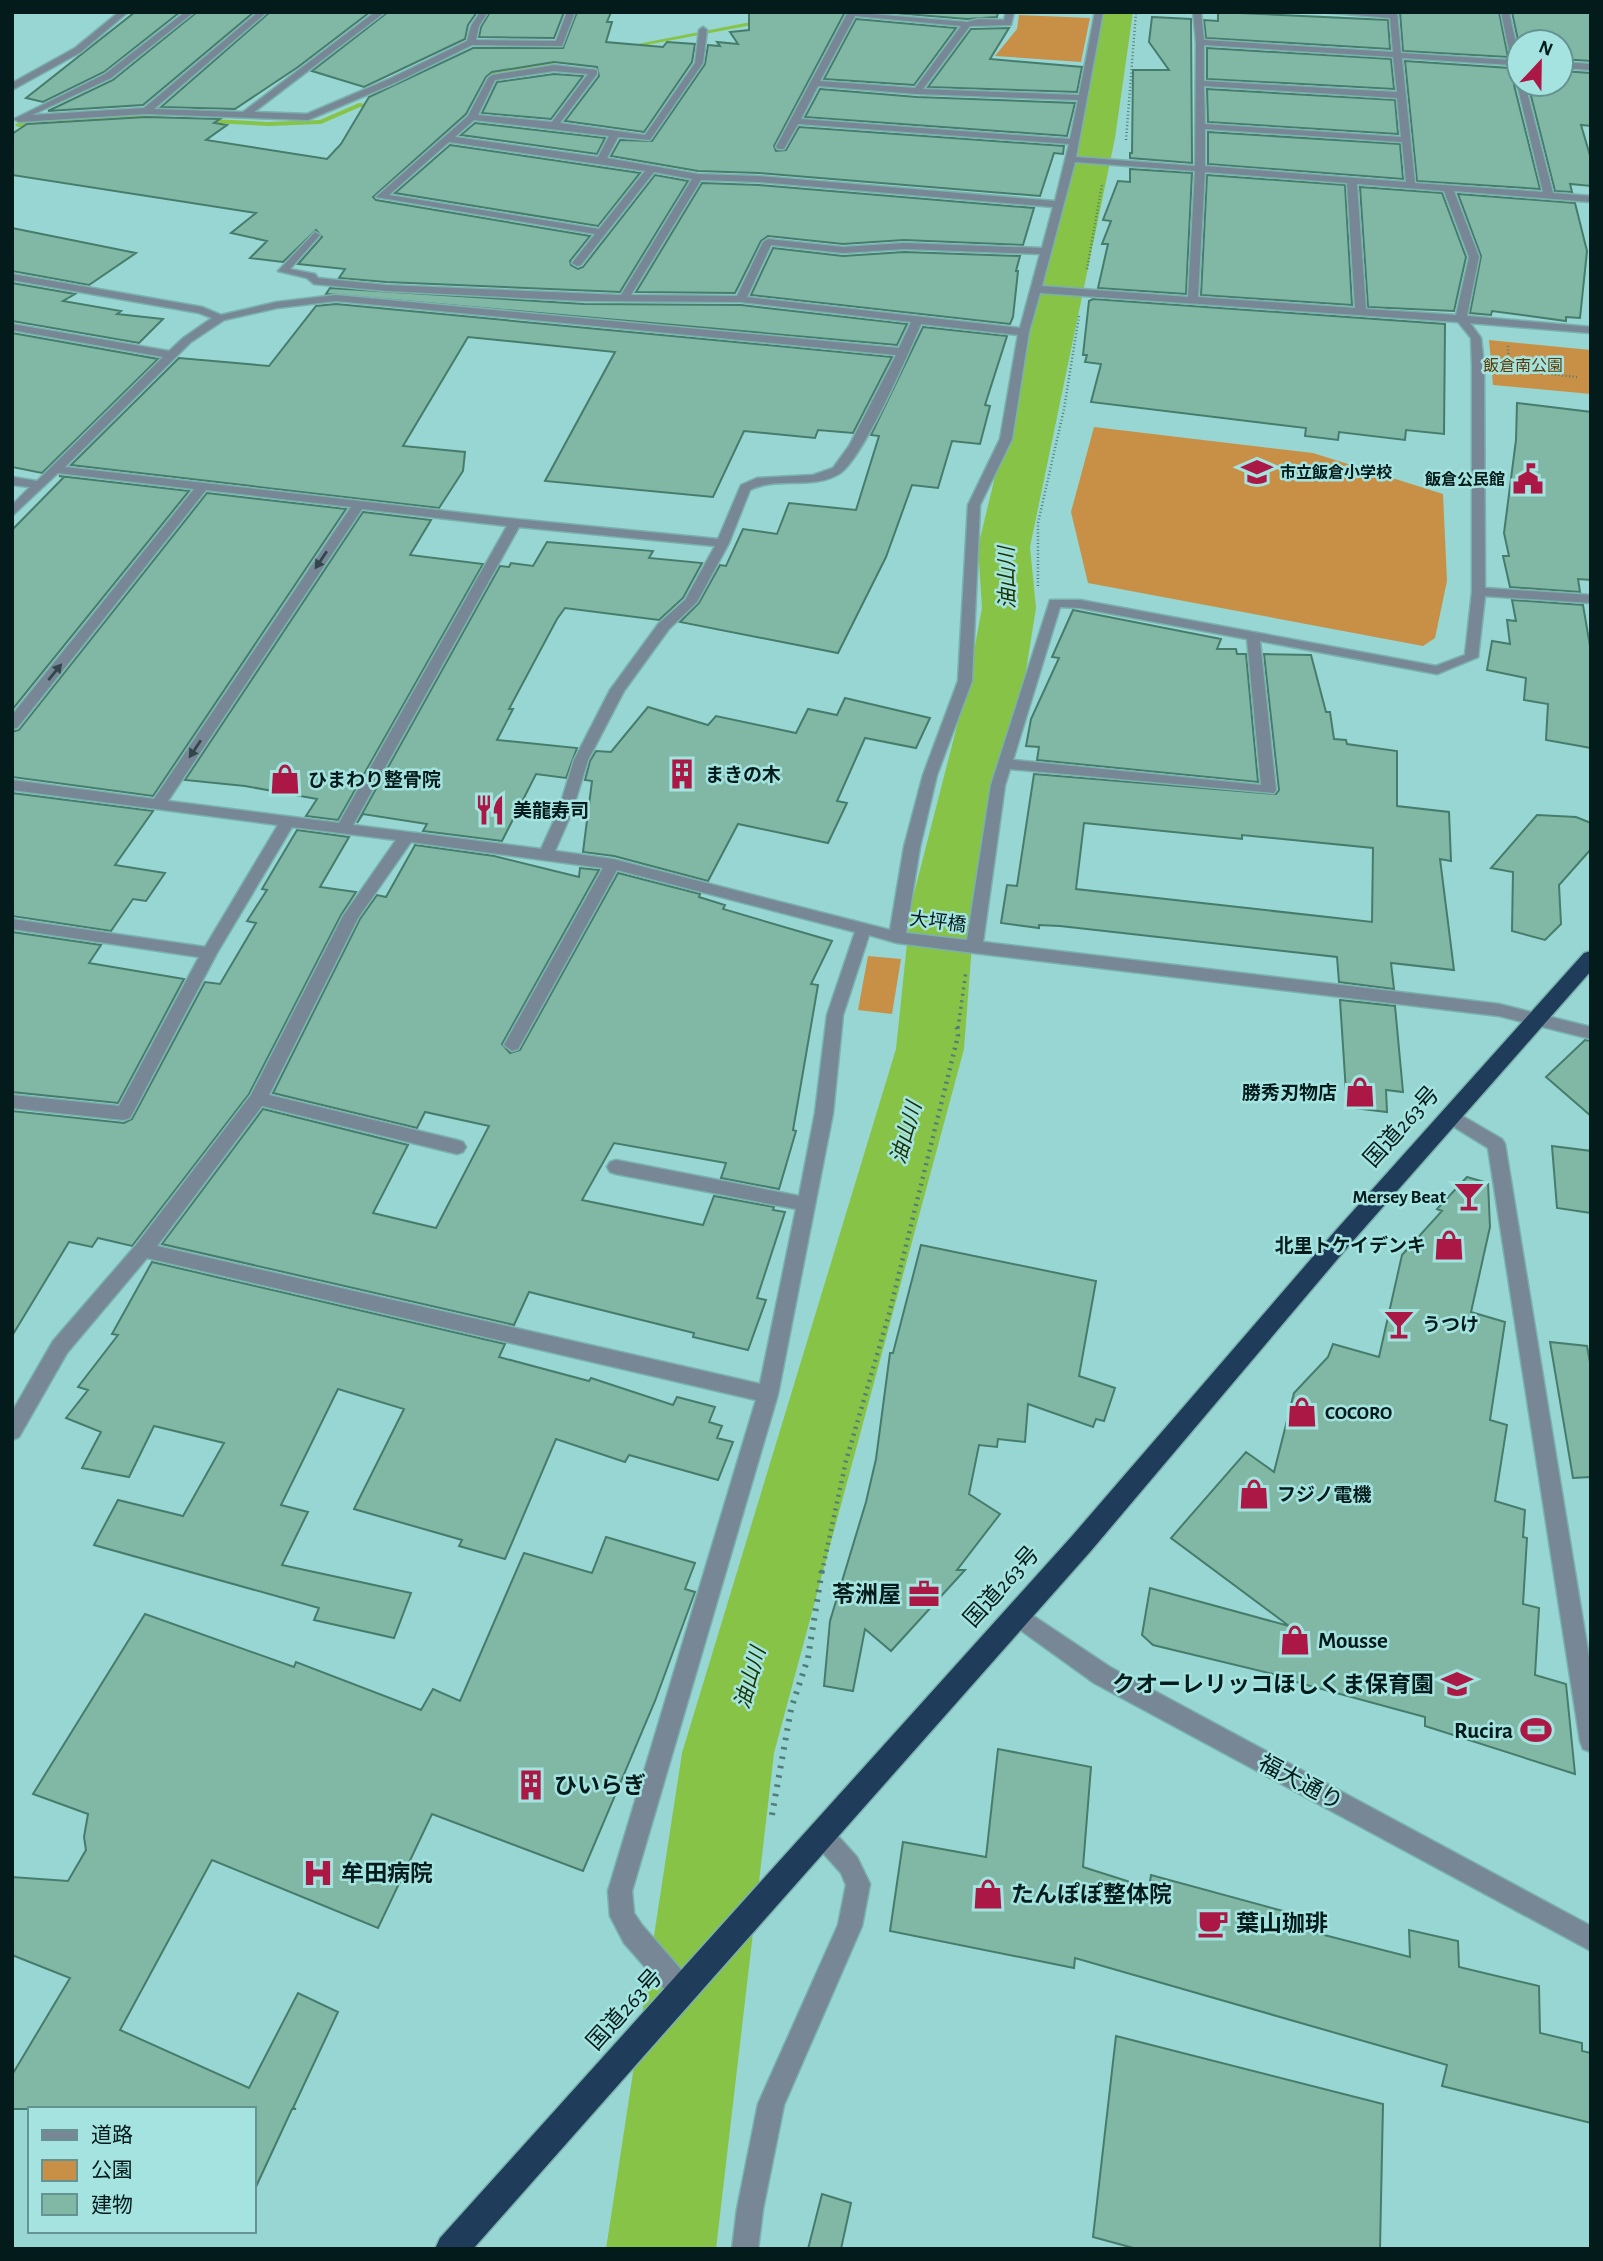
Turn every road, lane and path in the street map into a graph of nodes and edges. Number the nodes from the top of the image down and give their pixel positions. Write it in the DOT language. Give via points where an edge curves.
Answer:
graph roads {
  1 [pos="124,12"];
  2 [pos="190,12"];
  3 [pos="263,12"];
  4 [pos="381,12"];
  5 [pos="484,12"];
  6 [pos="571,12"];
  7 [pos="1010,12"];
  8 [pos="1100,12"];
  9 [pos="1136,12"];
  10 [pos="1198,12"];
  11 [pos="1326,12"];
  12 [pos="1393,14"];
  13 [pos="967,24"];
  14 [pos="703,34"];
  15 [pos="471,42"];
  16 [pos="1200,43"];
  17 [pos="1396,55"];
  18 [pos="1505,61"];
  19 [pos="815,83"];
  20 [pos="1200,83"];
  21 [pos="12,87"];
  22 [pos="917,91"];
  23 [pos="1400,95"];
  24 [pos="1083,98"];
  25 [pos="1524,98"];
  26 [pos="146,111"];
  27 [pos="246,114"];
  28 [pos="472,117"];
  29 [pos="15,120"];
  30 [pos="795,121"];
  31 [pos="554,125"];
  32 [pos="1200,126"];
  33 [pos="614,134"];
  34 [pos="449,139"];
  35 [pos="1406,140"];
  36 [pos="1074,142"];
  37 [pos="781,147"];
  38 [pos="1071,159"];
  39 [pos="601,160"];
  40 [pos="1112,162"];
  41 [pos="651,169"];
  42 [pos="1200,169"];
  43 [pos="698,177"];
  44 [pos="1352,181"];
  45 [pos="1411,186"];
  46 [pos="1448,188"];
  47 [pos="1549,196"];
  48 [pos="1591,199"];
  49 [pos="1058,204"];
  50 [pos="601,232"];
  51 [pos="315,235"];
  52 [pos="1045,251"];
  53 [pos="577,263"];
  54 [pos="12,277"];
  55 [pos="1034,289"];
  56 [pos="1083,291"];
  57 [pos="624,298"];
  58 [pos="741,299"];
  59 [pos="1193,300"];
  60 [pos="1361,312"];
  61 [pos="220,318"];
  62 [pos="1461,319"];
  63 [pos="917,320"];
  64 [pos="12,327"];
  65 [pos="1591,330"];
  66 [pos="1024,332"];
  67 [pos="903,352"];
  68 [pos="171,355"];
  69 [pos="1478,366"];
  70 [pos="1577,377"];
  71 [pos="54,469"];
  72 [pos="12,481"];
  73 [pos="38,485"];
  74 [pos="202,487"];
  75 [pos="359,503"];
  76 [pos="12,512"];
  77 [pos="515,523"];
  78 [pos="723,543"];
  79 [pos="1479,592"];
  80 [pos="1591,599"];
  81 [pos="1055,603"];
  82 [pos="1253,636"];
  83 [pos="12,725"];
  84 [pos="1004,764"];
  85 [pos="12,785"];
  86 [pos="158,804"];
  87 [pos="288,820"];
  88 [pos="344,828"];
  89 [pos="406,838"];
  90 [pos="546,855"];
  91 [pos="613,864"];
  92 [pos="12,924"];
  93 [pos="863,930"];
  94 [pos="897,937"];
  95 [pos="974,947"];
  96 [pos="209,953"];
  97 [pos="1591,958"];
  98 [pos="1537,1020"];
  99 [pos="1591,1033"];
  100 [pos="512,1045"];
  101 [pos="258,1099"];
  102 [pos="12,1101"];
  103 [pos="1452,1117"];
  104 [pos="457,1147"];
  105 [pos="616,1167"];
  106 [pos="805,1204"];
  107 [pos="143,1250"];
  108 [pos="768,1394"];
  109 [pos="12,1431"];
  110 [pos="1017,1615"];
  111 [pos="1586,1684"];
  112 [pos="1591,1741"];
  113 [pos="772,1815"];
  114 [pos="821,1835"];
  115 [pos="1591,1939"];
  116 [pos="683,1991"];
  117 [pos="464,2243"];
  118 [pos="745,2249"];
  1 -- 21 [label="street" via="78,50"];
  2 -- 29 [label="street" via="108,76"];
  3 -- 26 [label="street"];
  4 -- 27 [label="street"];
  5 -- 15 [label="street"];
  6 -- 15 [label="street" via="559,44"];
  7 -- 13 [label="street" via="1008,23"];
  8 -- 24 [label="street"];
  9 -- 40 [label="path" via="1125,143"];
  10 -- 16 [label="street"];
  11 -- 12 [label="street"];
  12 -- 17 [label="street"];
  13 -- 19 [label="street" via="852,13"];
  13 -- 22 [label="street"];
  14 -- 33 [label="street" via="699,63 647,138"];
  15 -- 27 [label="street" via="308,117"];
  16 -- 17 [label="street"];
  16 -- 20 [label="street"];
  17 -- 18 [label="street"];
  17 -- 23 [label="street"];
  19 -- 22 [label="street"];
  19 -- 30 [label="street"];
  20 -- 23 [label="street"];
  20 -- 32 [label="street"];
  22 -- 24 [label="street"];
  23 -- 35 [label="street"];
  24 -- 36 [label="street"];
  25 -- 47 [label="street"];
  26 -- 27 [label="street"];
  26 -- 29 [label="street"];
  28 -- 31 [label="street"];
  28 -- 31 [label="street" via="492,78 554,68 594,72"];
  28 -- 34 [label="street"];
  30 -- 36 [label="street"];
  30 -- 37 [label="street"];
  31 -- 33 [label="street"];
  32 -- 35 [label="street"];
  32 -- 42 [label="street"];
  33 -- 39 [label="street"];
  34 -- 39 [label="street"];
  34 -- 50 [label="street" via="381,197"];
  35 -- 45 [label="street"];
  36 -- 38 [label="street"];
  38 -- 40 [label="street"];
  38 -- 49 [label="street"];
  39 -- 41 [label="street"];
  40 -- 42 [label="street"];
  40 -- 56 [label="path" via="1103,180"];
  41 -- 43 [label="street"];
  41 -- 50 [label="street"];
  42 -- 44 [label="street"];
  42 -- 59 [label="street"];
  43 -- 49 [label="street"];
  43 -- 57 [label="street"];
  44 -- 45 [label="street"];
  44 -- 60 [label="street"];
  45 -- 46 [label="street"];
  46 -- 47 [label="street"];
  46 -- 62 [label="street" via="1474,257"];
  47 -- 48 [label="street"];
  49 -- 52 [label="street"];
  50 -- 53 [label="street"];
  51 -- 57 [label="street" via="283,271 311,276 314,281 386,288"];
  52 -- 55 [label="street"];
  52 -- 58 [label="street" via="904,246 843,250 768,242"];
  54 -- 61 [label="street" via="202,310"];
  55 -- 56 [label="street"];
  55 -- 66 [label="street"];
  56 -- 59 [label="street"];
  56 -- 81 [label="path" via="1034,549 1038,586"];
  57 -- 58 [label="street"];
  58 -- 63 [label="street"];
  59 -- 60 [label="street"];
  60 -- 62 [label="street"];
  61 -- 67 [label="street" via="336,298"];
  61 -- 68 [label="street"];
  62 -- 65 [label="street"];
  62 -- 69 [label="street" via="1476,338"];
  63 -- 66 [label="street"];
  63 -- 67 [label="street"];
  64 -- 68 [label="street"];
  66 -- 94 [label="street" via="1006,439 974,505 965,681 930,775"];
  67 -- 78 [label="street" via="855,447 837,471 814,479 757,482 745,488"];
  68 -- 71 [label="street"];
  69 -- 70 [label="path"];
  69 -- 79 [label="street"];
  71 -- 73 [label="street"];
  71 -- 74 [label="street"];
  72 -- 73 [label="street"];
  73 -- 76 [label="street"];
  74 -- 75 [label="street"];
  83 -- 74 [label="street, one-way"];
  75 -- 77 [label="street"];
  75 -- 86 [label="street, one-way"];
  77 -- 78 [label="street"];
  77 -- 88 [label="street"];
  78 -- 90 [label="street" via="690,602 664,626 617,690 580,760"];
  79 -- 80 [label="street"];
  79 -- 82 [label="street" via="1471,657 1437,670"];
  81 -- 82 [label="street"];
  81 -- 84 [label="street"];
  82 -- 84 [label="street" via="1269,790"];
  84 -- 95 [label="street"];
  85 -- 86 [label="street, 大坪橋"];
  86 -- 87 [label="street, 大坪橋"];
  87 -- 88 [label="street, 大坪橋"];
  87 -- 96 [label="street"];
  88 -- 89 [label="street, 大坪橋"];
  89 -- 90 [label="street, 大坪橋"];
  89 -- 101 [label="street" via="351,916"];
  90 -- 91 [label="street, 大坪橋"];
  91 -- 93 [label="street, 大坪橋"];
  91 -- 100 [label="street"];
  92 -- 96 [label="street"];
  93 -- 94 [label="street, 大坪橋"];
  93 -- 106 [label="street" via="835,1015 824,1113"];
  94 -- 95 [label="street, 大坪橋"];
  95 -- 98 [label="street, 大坪橋" via="1499,1010"];
  95 -- 113 [label="path" via="960,996 958,1037 889,1314 846,1461"];
  96 -- 102 [label="street" via="124,1113"];
  97 -- 98 [label="highway, 国道263号"];
  98 -- 99 [label="street, 大坪橋"];
  98 -- 103 [label="highway, 国道263号"];
  101 -- 104 [label="street"];
  101 -- 107 [label="street"];
  103 -- 110 [label="highway, 国道263号"];
  103 -- 111 [label="street" via="1496,1144"];
  105 -- 106 [label="street"];
  106 -- 108 [label="street"];
  107 -- 108 [label="street"];
  107 -- 109 [label="street" via="60,1347"];
  108 -- 116 [label="street" via="620,1891 622,1916"];
  110 -- 114 [label="highway, 国道263号"];
  110 -- 115 [label="street, 福大通り" via="1102,1675"];
  111 -- 112 [label="street"];
  114 -- 116 [label="highway, 国道263号"];
  114 -- 118 [label="street" via="849,1865 858,1884 850,1926 771,2104"];
  116 -- 117 [label="highway, 国道263号"];
}
